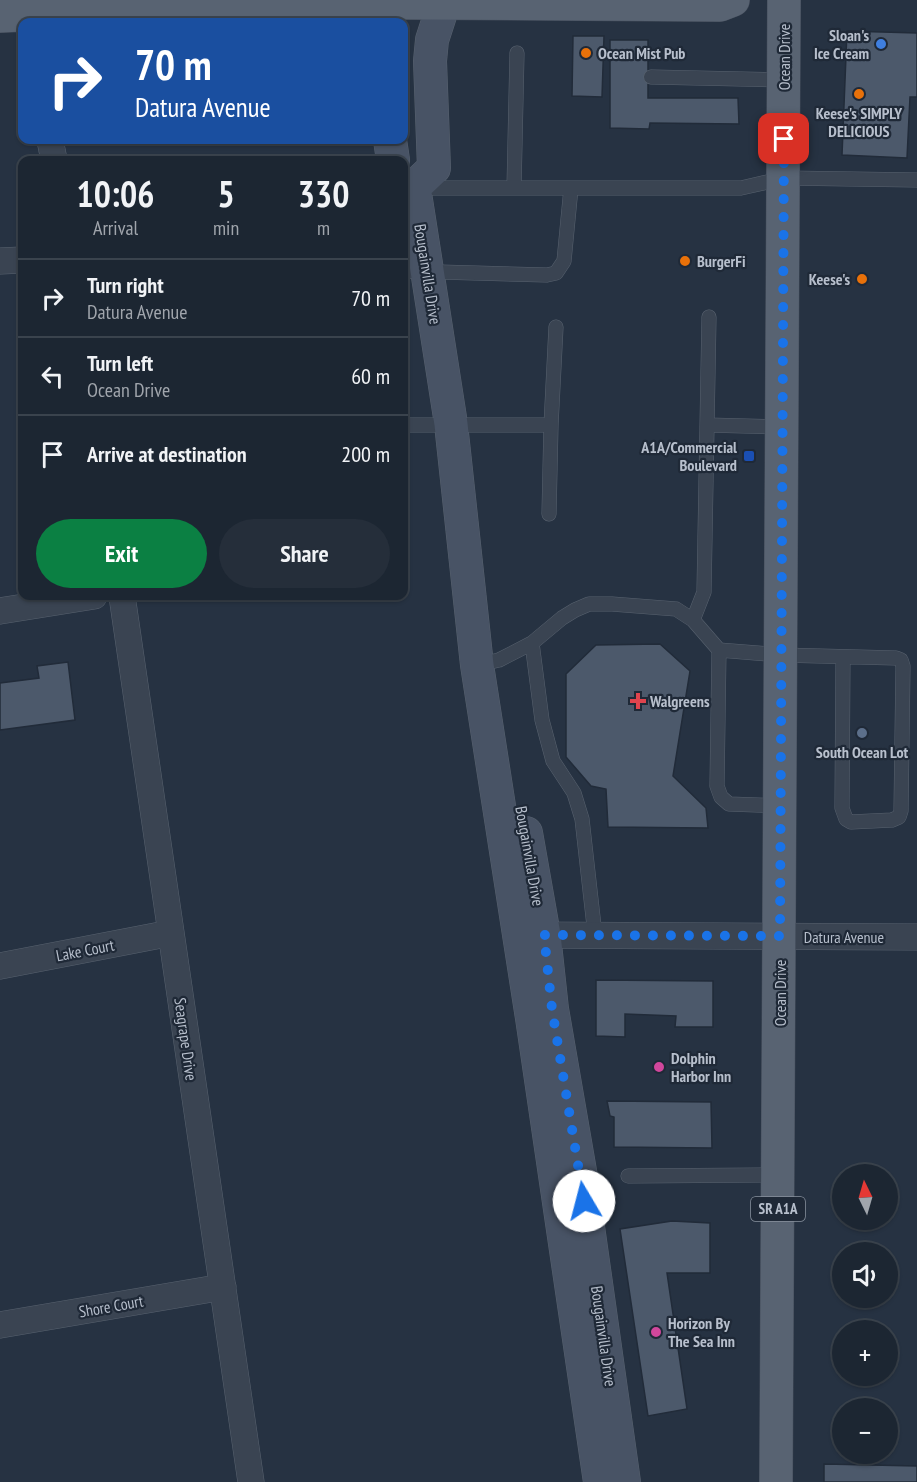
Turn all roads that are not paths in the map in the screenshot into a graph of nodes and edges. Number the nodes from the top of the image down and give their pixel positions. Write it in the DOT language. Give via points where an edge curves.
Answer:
graph roads {
  1 [pos="733,0"];
  2 [pos="784,0"];
  3 [pos="444,3"];
  4 [pos="372,8"];
  5 [pos="19,13"];
  6 [pos="517,53"];
  7 [pos="651,77"];
  8 [pos="784,80"];
  9 [pos="785,178"];
  10 [pos="917,180"];
  11 [pos="408,184"];
  12 [pos="408,185"];
  13 [pos="514,188"];
  14 [pos="571,188"];
  15 [pos="408,196"];
  16 [pos="18,260"];
  17 [pos="0,261"];
  18 [pos="415,271"];
  19 [pos="709,317"];
  20 [pos="556,327"];
  21 [pos="551,425"];
  22 [pos="707,425"];
  23 [pos="408,426"];
  24 [pos="783,427"];
  25 [pos="452,435"];
  26 [pos="549,514"];
  27 [pos="69,600"];
  28 [pos="123,600"];
  29 [pos="0,611"];
  30 [pos="693,620"];
  31 [pos="532,644"];
  32 [pos="718,650"];
  33 [pos="782,655"];
  34 [pos="843,657"];
  35 [pos="488,662"];
  36 [pos="781,806"];
  37 [pos="171,933"];
  38 [pos="595,934"];
  39 [pos="532,935"];
  40 [pos="780,936"];
  41 [pos="917,937"];
  42 [pos="0,966"];
  43 [pos="778,1175"];
  44 [pos="628,1176"];
  45 [pos="223,1287"];
  46 [pos="0,1325"];
  47 [pos="251,1482"];
  48 [pos="600,1482"];
  49 [pos="624,1482"];
  50 [pos="776,1482"];
  1 -- 3 [label="main road" via="720,5"];
  2 -- 8 [label="main road, Ocean Drive / SR A1A"];
  3 -- 4 [label="main road"];
  3 -- 11 [label="street" via="430,60 434,168"];
  4 -- 5 [label="main road" via="175,4"];
  6 -- 13 [label="lane"];
  7 -- 8 [label="lane"];
  8 -- 9 [label="main road, Ocean Drive / SR A1A"];
  9 -- 10 [label="lane"];
  9 -- 14 [label="lane" via="741,188"];
  9 -- 24 [label="main road, Ocean Drive / SR A1A"];
  12 -- 13 [label="lane"];
  13 -- 14 [label="lane"];
  14 -- 18 [label="lane" via="564,261 556,273"];
  15 -- 18 [label="street, Bougainvilla Drive"];
  16 -- 17 [label="street"];
  18 -- 25 [label="street, Bougainvilla Drive"];
  19 -- 22 [label="lane"];
  20 -- 21 [label="lane"];
  21 -- 25 [label="lane"];
  21 -- 26 [label="lane"];
  22 -- 24 [label="lane"];
  22 -- 30 [label="lane" via="704,592"];
  23 -- 25 [label="lane"];
  24 -- 33 [label="main road, Ocean Drive / SR A1A"];
  25 -- 35 [label="street, Bougainvilla Drive"];
  27 -- 29 [label="street"];
  28 -- 37 [label="street, Seagrape Drive"];
  30 -- 31 [label="lane" via="676,609 589,604 562,618"];
  30 -- 32 [label="lane"];
  31 -- 35 [label="lane"];
  31 -- 38 [label="lane" via="542,720 553,761 574,793 582,819"];
  32 -- 33 [label="lane"];
  32 -- 36 [label="lane" via="717,786 721,796 729,804"];
  33 -- 34 [label="lane"];
  33 -- 36 [label="main road, Ocean Drive / SR A1A"];
  34 -- 34 [label="lane" via="896,658 903,666 901,811 892,820 851,822 842,808"];
  35 -- 39 [label="street, Bougainvilla Drive"];
  36 -- 40 [label="main road, Ocean Drive / SR A1A"];
  37 -- 42 [label="street, Lake Court"];
  37 -- 45 [label="street, Seagrape Drive"];
  38 -- 39 [label="street, Datura Avenue"];
  38 -- 40 [label="street, Datura Avenue"];
  39 -- 48 [label="street, Bougainvilla Drive"];
  39 -- 49 [label="street, Bougainvilla Drive" via="552,1009 581,1177"];
  40 -- 41 [label="street, Datura Avenue"];
  40 -- 43 [label="main road, Ocean Drive / SR A1A"];
  43 -- 44 [label="lane"];
  43 -- 50 [label="main road, Ocean Drive / SR A1A"];
  45 -- 46 [label="street, Shore Court"];
  45 -- 47 [label="street, Seagrape Drive"];
}
